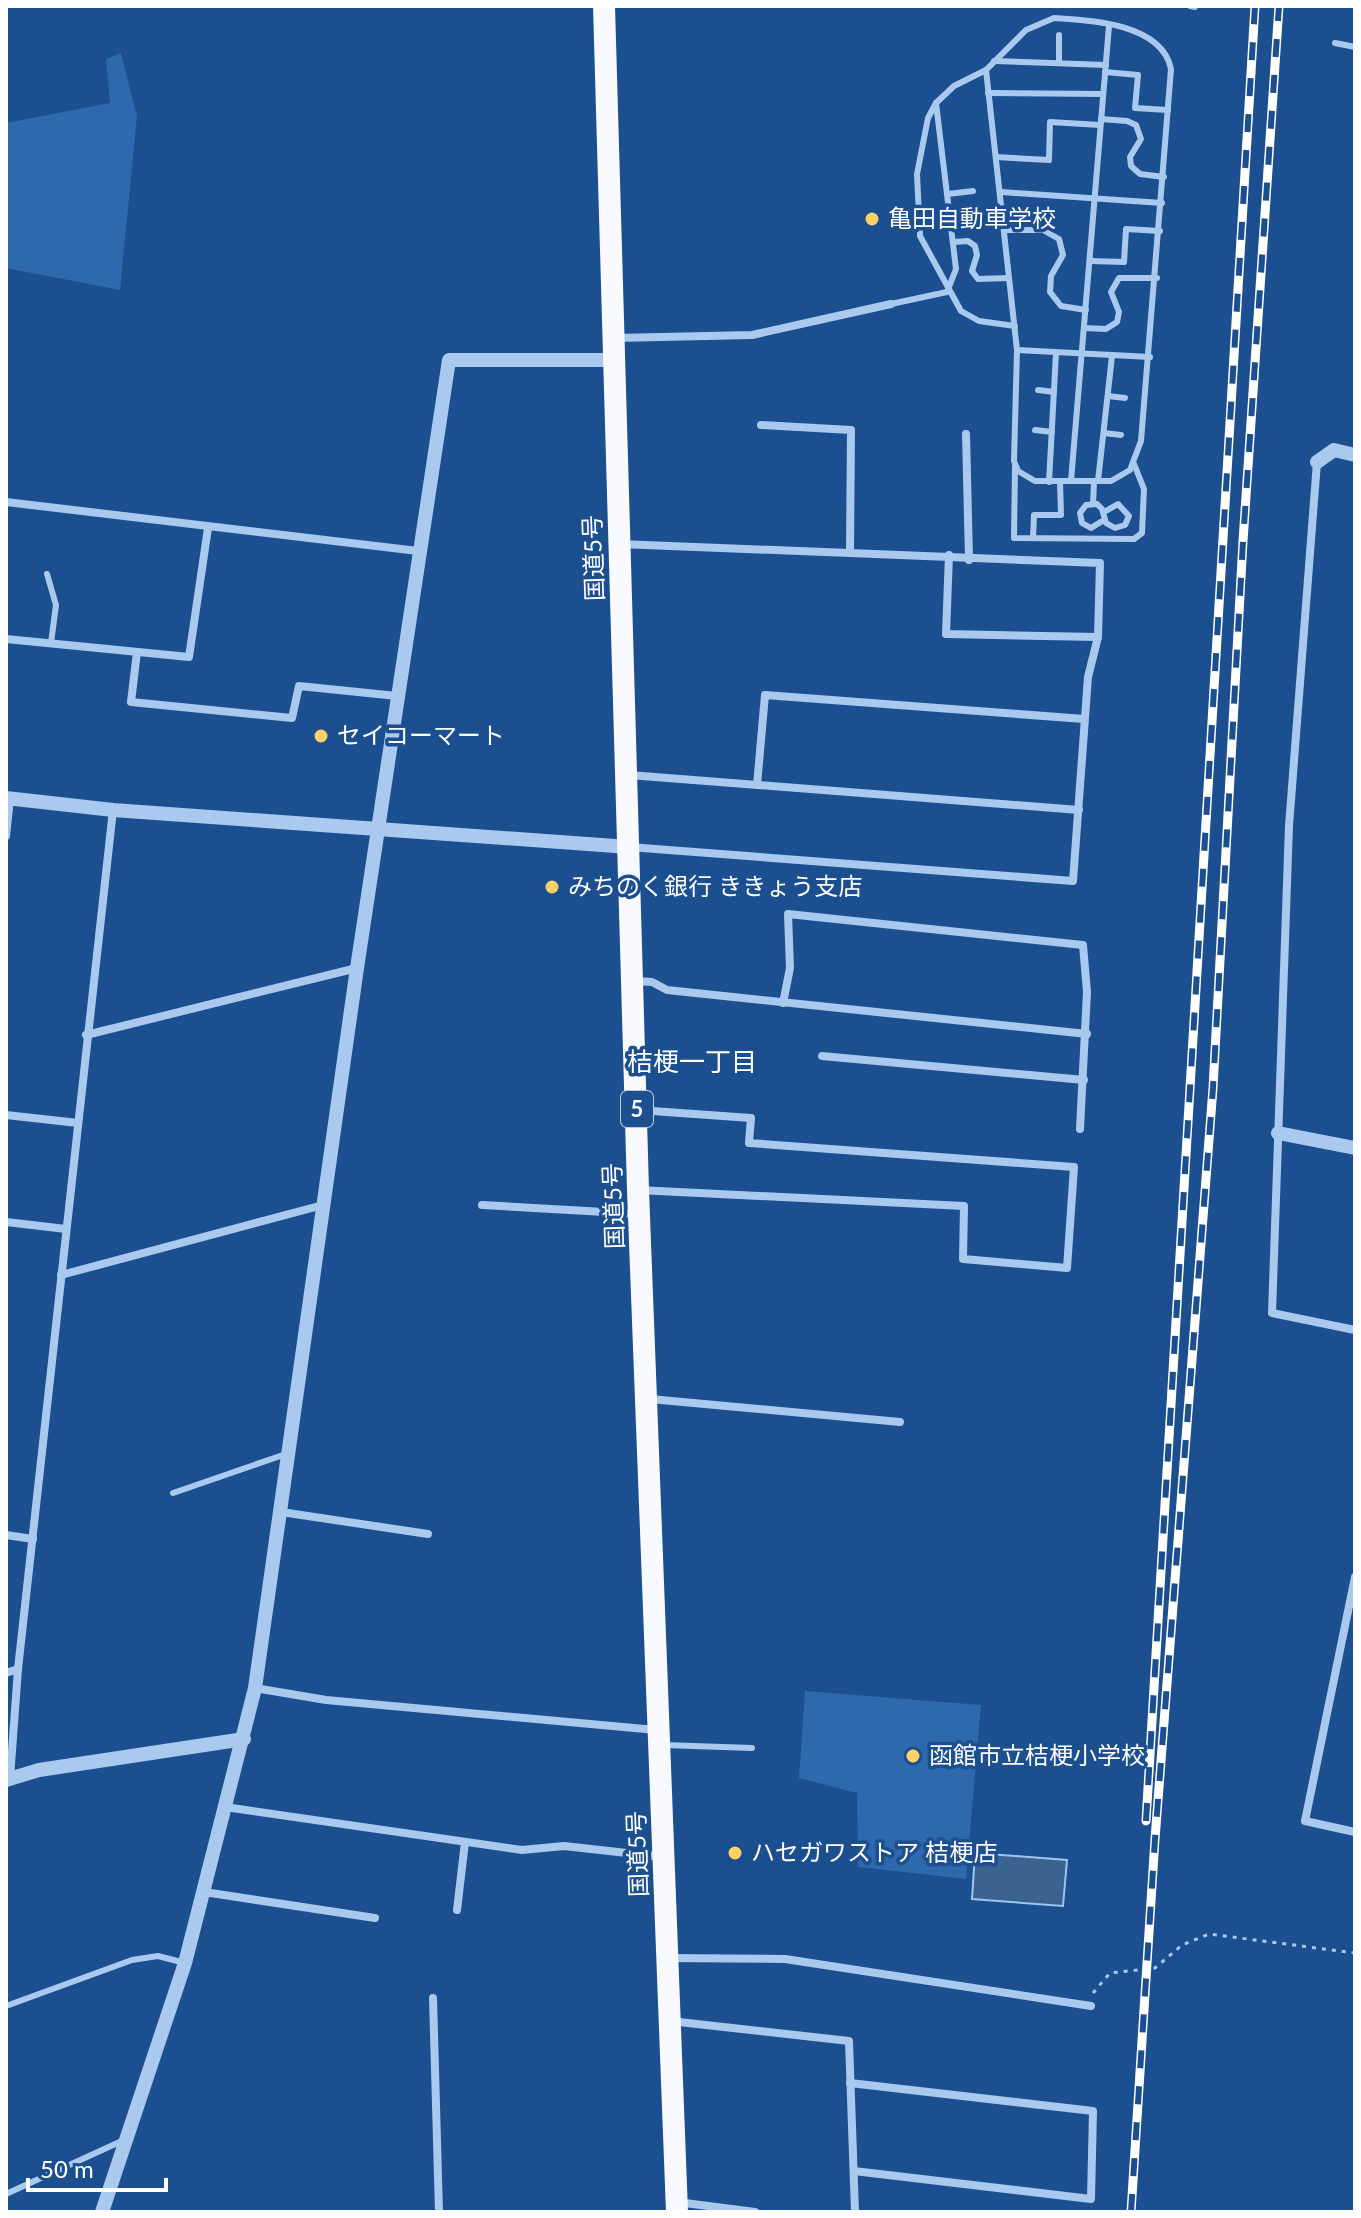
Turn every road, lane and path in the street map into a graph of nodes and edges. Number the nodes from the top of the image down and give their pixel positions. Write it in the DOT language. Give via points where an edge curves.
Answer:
graph roads {
  1 [pos="604,6"];
  2 [pos="1109,26"];
  3 [pos="1059,35"];
  4 [pos="1335,43"];
  5 [pos="1355,47"];
  6 [pos="994,61"];
  7 [pos="1059,63"];
  8 [pos="1105,69"];
  9 [pos="986,70"];
  10 [pos="988,93"];
  11 [pos="1103,94"];
  12 [pos="936,103"];
  13 [pos="1168,110"];
  14 [pos="1101,122"];
  15 [pos="996,157"];
  16 [pos="1164,177"];
  17 [pos="973,191"];
  18 [pos="1001,192"];
  19 [pos="948,194"];
  20 [pos="1096,199"];
  21 [pos="1162,203"];
  22 [pos="1005,230"];
  23 [pos="1160,231"];
  24 [pos="953,242"];
  25 [pos="1091,261"];
  26 [pos="1009,278"];
  27 [pos="1157,278"];
  28 [pos="947,292"];
  29 [pos="891,304"];
  30 [pos="1086,310"];
  31 [pos="1015,326"];
  32 [pos="1084,328"];
  33 [pos="613,349"];
  34 [pos="1017,350"];
  35 [pos="1056,353"];
  36 [pos="1083,354"];
  37 [pos="1112,356"];
  38 [pos="1150,357"];
  39 [pos="1038,390"];
  40 [pos="1054,392"];
  41 [pos="1108,396"];
  42 [pos="1125,398"];
  43 [pos="761,425"];
  44 [pos="1035,430"];
  45 [pos="1052,432"];
  46 [pos="1104,433"];
  47 [pos="966,434"];
  48 [pos="1121,435"];
  49 [pos="1355,455"];
  50 [pos="1317,462"];
  51 [pos="1134,464"];
  52 [pos="1015,466"];
  53 [pos="1060,481"];
  54 [pos="1071,481"];
  55 [pos="1096,481"];
  56 [pos="1049,482"];
  57 [pos="6,502"];
  58 [pos="1093,504"];
  59 [pos="1143,515"];
  60 [pos="1104,516"];
  61 [pos="1129,516"];
  62 [pos="208,528"];
  63 [pos="1033,538"];
  64 [pos="620,544"];
  65 [pos="418,551"];
  66 [pos="850,551"];
  67 [pos="949,555"];
  68 [pos="969,560"];
  69 [pos="47,574"];
  70 [pos="1098,637"];
  71 [pos="6,639"];
  72 [pos="51,643"];
  73 [pos="137,652"];
  74 [pos="397,696"];
  75 [pos="1084,719"];
  76 [pos="628,775"];
  77 [pos="757,785"];
  78 [pos="8,798"];
  79 [pos="113,810"];
  80 [pos="1079,810"];
  81 [pos="377,829"];
  82 [pos="6,836"];
  83 [pos="629,847"];
  84 [pos="357,968"];
  85 [pos="633,981"];
  86 [pos="783,1003"];
  87 [pos="1087,1034"];
  88 [pos="86,1035"];
  89 [pos="822,1056"];
  90 [pos="1084,1080"];
  91 [pos="637,1110"];
  92 [pos="6,1115"];
  93 [pos="78,1123"];
  94 [pos="1080,1129"];
  95 [pos="1278,1133"];
  96 [pos="1355,1148"];
  97 [pos="638,1190"];
  98 [pos="323,1205"];
  99 [pos="482,1205"];
  100 [pos="639,1214"];
  101 [pos="6,1222"];
  102 [pos="66,1229"];
  103 [pos="61,1275"];
  104 [pos="1355,1330"];
  105 [pos="647,1399"];
  106 [pos="900,1422"];
  107 [pos="289,1453"];
  108 [pos="173,1493"];
  109 [pos="281,1512"];
  110 [pos="428,1534"];
  111 [pos="6,1535"];
  112 [pos="33,1539"];
  113 [pos="1355,1577"];
  114 [pos="18,1669"];
  115 [pos="6,1673"];
  116 [pos="255,1688"];
  117 [pos="661,1738"];
  118 [pos="244,1739"];
  119 [pos="752,1748"];
  120 [pos="8,1779"];
  121 [pos="225,1807"];
  122 [pos="1355,1832"];
  123 [pos="465,1842"];
  124 [pos="664,1857"];
  125 [pos="204,1892"];
  126 [pos="457,1910"];
  127 [pos="375,1918"];
  128 [pos="1355,1953"];
  129 [pos="668,1958"];
  130 [pos="185,1963"];
  131 [pos="433,1998"];
  132 [pos="6,2006"];
  133 [pos="1091,2006"];
  134 [pos="670,2021"];
  135 [pos="850,2083"];
  136 [pos="127,2139"];
  137 [pos="854,2171"];
  138 [pos="6,2194"];
  139 [pos="677,2207"];
  140 [pos="102,2212"];
  141 [pos="439,2212"];
  142 [pos="755,2212"];
  143 [pos="855,2212"];
  1 -- 33 [label="highway, 国道5号 / 5"];
  2 -- 6 [label="lane" via="1044,21 1026,30"];
  2 -- 8 [label="lane"];
  2 -- 13 [label="lane" via="1147,36 1164,50 1171,69"];
  3 -- 7 [label="lane"];
  4 -- 5 [label="lane"];
  6 -- 7 [label="lane"];
  6 -- 9 [label="lane"];
  7 -- 8 [label="lane"];
  8 -- 11 [label="lane"];
  8 -- 13 [label="lane" via="1138,75 1135,108"];
  9 -- 10 [label="lane"];
  9 -- 12 [label="lane" via="954,86"];
  10 -- 11 [label="lane"];
  10 -- 15 [label="lane"];
  11 -- 14 [label="lane"];
  12 -- 19 [label="lane"];
  12 -- 28 [label="lane" via="922,136 920,236"];
  13 -- 16 [label="lane"];
  14 -- 15 [label="lane" via="1050,122 1049,160"];
  14 -- 16 [label="lane" via="1136,125 1141,139 1130,157 1131,166 1140,174"];
  14 -- 20 [label="lane"];
  15 -- 18 [label="lane"];
  16 -- 21 [label="lane"];
  17 -- 19 [label="lane"];
  18 -- 20 [label="lane"];
  18 -- 22 [label="lane"];
  19 -- 24 [label="lane"];
  20 -- 21 [label="lane"];
  20 -- 25 [label="lane"];
  21 -- 23 [label="lane"];
  22 -- 26 [label="lane"];
  22 -- 30 [label="lane" via="1043,230 1059,239 1063,255 1050,281 1052,297 1061,306"];
  23 -- 25 [label="lane" via="1126,229 1124,262"];
  23 -- 27 [label="lane"];
  24 -- 26 [label="lane" via="975,246 972,271 978,279"];
  24 -- 28 [label="lane" via="956,269"];
  25 -- 30 [label="lane"];
  26 -- 31 [label="lane"];
  27 -- 32 [label="lane" via="1119,278 1111,292 1117,322 1106,329"];
  27 -- 38 [label="lane"];
  28 -- 29 [label="lane"];
  28 -- 31 [label="lane" via="968,317"];
  29 -- 33 [label="street" via="752,335"];
  30 -- 32 [label="lane"];
  31 -- 34 [label="lane"];
  32 -- 36 [label="lane"];
  33 -- 64 [label="highway, 国道5号 / 5"];
  33 -- 65 [label="street" via="449,360"];
  34 -- 35 [label="lane"];
  34 -- 52 [label="lane"];
  35 -- 36 [label="lane"];
  35 -- 40 [label="lane"];
  36 -- 37 [label="lane"];
  36 -- 54 [label="lane"];
  37 -- 38 [label="lane"];
  37 -- 41 [label="lane"];
  38 -- 51 [label="lane"];
  39 -- 40 [label="lane"];
  40 -- 45 [label="lane"];
  41 -- 42 [label="lane"];
  41 -- 46 [label="lane"];
  43 -- 66 [label="street" via="851,430"];
  44 -- 45 [label="lane"];
  45 -- 56 [label="lane"];
  46 -- 48 [label="lane"];
  46 -- 55 [label="lane"];
  47 -- 68 [label="street"];
  49 -- 50 [label="street" via="1334,450"];
  50 -- 95 [label="street" via="1289,826"];
  51 -- 55 [label="lane" via="1116,479"];
  51 -- 59 [label="lane" via="1144,489"];
  52 -- 56 [label="lane" via="1030,480"];
  52 -- 63 [label="lane" via="1014,538"];
  53 -- 54 [label="lane"];
  53 -- 56 [label="lane"];
  53 -- 63 [label="lane" via="1061,515 1034,515"];
  54 -- 55 [label="lane"];
  55 -- 58 [label="lane"];
  57 -- 62 [label="street"];
  58 -- 60 [label="lane"];
  58 -- 60 [label="lane" via="1081,510 1082,523 1094,528"];
  59 -- 61 [label="lane"];
  59 -- 63 [label="lane" via="1142,533 1134,539"];
  60 -- 61 [label="lane" via="1118,504"];
  60 -- 61 [label="lane" via="1118,528"];
  62 -- 65 [label="street"];
  62 -- 73 [label="street" via="189,657"];
  64 -- 66 [label="street"];
  64 -- 76 [label="highway, 国道5号 / 5"];
  65 -- 74 [label="street"];
  66 -- 67 [label="street"];
  67 -- 68 [label="street"];
  67 -- 70 [label="street" via="946,634"];
  68 -- 70 [label="street" via="1100,563"];
  69 -- 72 [label="lane" via="56,605"];
  70 -- 75 [label="street"];
  71 -- 72 [label="street"];
  72 -- 73 [label="street"];
  73 -- 74 [label="street" via="131,702 292,718 299,686"];
  74 -- 81 [label="street"];
  75 -- 77 [label="street" via="765,695"];
  75 -- 80 [label="street"];
  76 -- 77 [label="street"];
  76 -- 83 [label="highway, 国道5号 / 5"];
  77 -- 80 [label="street"];
  78 -- 79 [label="street"];
  78 -- 82 [label="street"];
  79 -- 81 [label="street"];
  79 -- 88 [label="street"];
  80 -- 83 [label="street" via="1073,881"];
  81 -- 83 [label="street"];
  81 -- 84 [label="street"];
  83 -- 85 [label="highway, 国道5号 / 5"];
  84 -- 88 [label="street"];
  84 -- 98 [label="street"];
  85 -- 86 [label="street"];
  85 -- 91 [label="highway, 国道5号 / 5"];
  86 -- 87 [label="street"];
  86 -- 87 [label="street" via="790,968 788,914 1083,945"];
  87 -- 90 [label="street"];
  88 -- 93 [label="street"];
  89 -- 90 [label="street"];
  90 -- 94 [label="street"];
  91 -- 97 [label="highway, 国道5号 / 5"];
  91 -- 97 [label="street" via="751,1118 749,1143 1074,1167 1067,1268 963,1259 964,1206"];
  92 -- 93 [label="street"];
  93 -- 102 [label="street"];
  95 -- 96 [label="street"];
  95 -- 104 [label="street" via="1272,1313"];
  97 -- 100 [label="highway, 国道5号 / 5"];
  98 -- 103 [label="street"];
  98 -- 107 [label="street"];
  99 -- 100 [label="street"];
  100 -- 105 [label="highway, 国道5号 / 5"];
  101 -- 102 [label="street"];
  102 -- 103 [label="street"];
  103 -- 112 [label="street"];
  105 -- 106 [label="street"];
  105 -- 117 [label="highway, 国道5号 / 5"];
  107 -- 108 [label="lane"];
  107 -- 109 [label="street"];
  109 -- 110 [label="street"];
  109 -- 116 [label="street"];
  111 -- 112 [label="street"];
  112 -- 114 [label="street"];
  113 -- 122 [label="street" via="1305,1821"];
  114 -- 115 [label="street"];
  114 -- 120 [label="street"];
  116 -- 117 [label="street"];
  116 -- 118 [label="street"];
  117 -- 119 [label="lane"];
  117 -- 124 [label="highway, 国道5号 / 5"];
  118 -- 120 [label="street"];
  118 -- 121 [label="street"];
  121 -- 123 [label="street"];
  121 -- 125 [label="street"];
  123 -- 124 [label="street"];
  123 -- 126 [label="street"];
  124 -- 129 [label="highway, 国道5号 / 5"];
  125 -- 127 [label="street"];
  125 -- 130 [label="street"];
  128 -- 133 [label="path" via="1209,1934 1182,1945 1155,1968 1110,1973 1093,1993"];
  129 -- 133 [label="street" via="785,1959"];
  129 -- 134 [label="highway, 国道5号 / 5"];
  130 -- 132 [label="lane" via="158,1956 132,1960"];
  130 -- 136 [label="street"];
  131 -- 141 [label="street"];
  134 -- 135 [label="street" via="849,2041"];
  134 -- 139 [label="highway, 国道5号 / 5"];
  135 -- 137 [label="street"];
  135 -- 137 [label="street" via="1093,2111 1091,2199"];
  136 -- 138 [label="lane"];
  136 -- 140 [label="street"];
  137 -- 143 [label="street"];
  139 -- 142 [label="street"];
}
